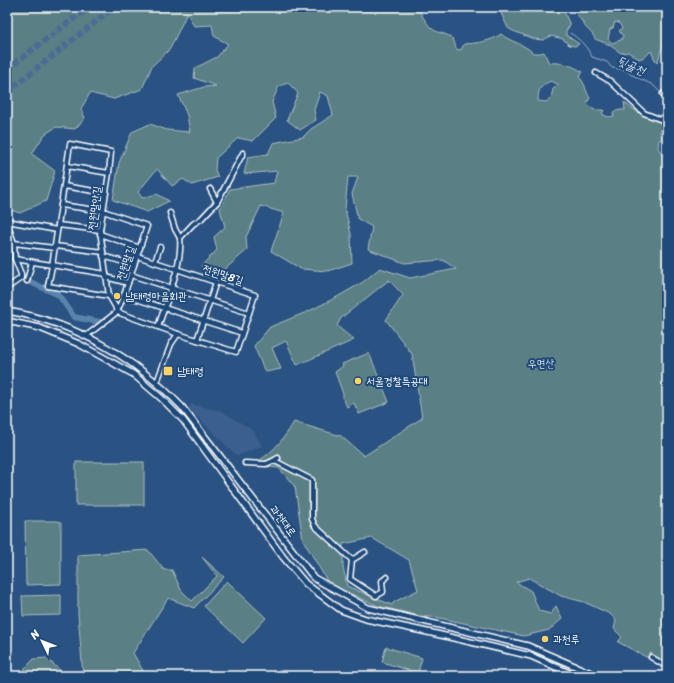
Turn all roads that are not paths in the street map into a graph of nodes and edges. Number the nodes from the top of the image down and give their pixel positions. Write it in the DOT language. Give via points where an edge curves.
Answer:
graph roads {
  1 [pos="596,73"];
  2 [pos="663,94"];
  3 [pos="667,98"];
  4 [pos="667,122"];
  5 [pos="243,153"];
  6 [pos="67,166"];
  7 [pos="109,173"];
  8 [pos="64,186"];
  9 [pos="210,189"];
  10 [pos="106,192"];
  11 [pos="217,202"];
  12 [pos="61,205"];
  13 [pos="103,211"];
  14 [pos="170,213"];
  15 [pos="7,222"];
  16 [pos="58,225"];
  17 [pos="57,230"];
  18 [pos="100,232"];
  19 [pos="180,238"];
  20 [pos="14,243"];
  21 [pos="55,247"];
  22 [pos="160,247"];
  23 [pos="140,248"];
  24 [pos="103,254"];
  25 [pos="137,256"];
  26 [pos="15,259"];
  27 [pos="32,262"];
  28 [pos="155,262"];
  29 [pos="134,265"];
  30 [pos="52,266"];
  31 [pos="177,269"];
  32 [pos="130,275"];
  33 [pos="106,276"];
  34 [pos="27,281"];
  35 [pos="216,282"];
  36 [pos="128,283"];
  37 [pos="7,288"];
  38 [pos="170,288"];
  39 [pos="124,295"];
  40 [pos="109,296"];
  41 [pos="210,300"];
  42 [pos="164,308"];
  43 [pos="7,312"];
  44 [pos="117,312"];
  45 [pos="249,313"];
  46 [pos="203,320"];
  47 [pos="7,321"];
  48 [pos="158,327"];
  49 [pos="242,333"];
  50 [pos="178,334"];
  51 [pos="86,336"];
  52 [pos="197,340"];
  53 [pos="79,344"];
  54 [pos="157,382"];
  55 [pos="278,458"];
  56 [pos="273,461"];
  57 [pos="245,463"];
  58 [pos="229,466"];
  59 [pos="221,472"];
  60 [pos="364,552"];
  61 [pos="352,560"];
  62 [pos="387,577"];
  63 [pos="651,657"];
  64 [pos="667,667"];
  65 [pos="576,676"];
  66 [pos="598,676"];
  1 -- 4 [label="street" via="610,81 644,113"];
  2 -- 3 [label="street"];
  5 -- 11 [label="street"];
  6 -- 7 [label="street"];
  6 -- 7 [label="street, 전원말안길" via="70,144 111,152"];
  6 -- 8 [label="street"];
  7 -- 10 [label="street, 전원말안길"];
  8 -- 10 [label="street"];
  8 -- 12 [label="street"];
  9 -- 11 [label="street"];
  10 -- 13 [label="street, 전원말안길"];
  11 -- 19 [label="street"];
  12 -- 13 [label="street"];
  12 -- 16 [label="street"];
  13 -- 18 [label="street, 전원말안길"];
  13 -- 23 [label="street, 전원말길" via="147,226"];
  14 -- 19 [label="street"];
  15 -- 17 [label="street"];
  15 -- 20 [label="street"];
  16 -- 17 [label="street"];
  16 -- 18 [label="street"];
  17 -- 21 [label="street"];
  18 -- 23 [label="street"];
  18 -- 24 [label="street, 전원말안길"];
  19 -- 31 [label="street" via="182,248"];
  20 -- 21 [label="street"];
  20 -- 26 [label="street"];
  21 -- 24 [label="street"];
  21 -- 30 [label="street"];
  22 -- 28 [label="street"];
  23 -- 25 [label="street, 전원말길"];
  24 -- 29 [label="street"];
  24 -- 33 [label="street, 전원말안길"];
  25 -- 28 [label="street, 전원말8길"];
  25 -- 29 [label="street, 전원말길"];
  26 -- 27 [label="street"];
  26 -- 37 [label="street" via="21,278"];
  27 -- 30 [label="street"];
  27 -- 34 [label="street"];
  28 -- 31 [label="street, 전원말8길"];
  29 -- 32 [label="street, 전원말길"];
  30 -- 33 [label="street"];
  30 -- 40 [label="street" via="48,286"];
  31 -- 35 [label="street, 전원말8길"];
  31 -- 38 [label="street"];
  32 -- 36 [label="street, 전원말길"];
  32 -- 38 [label="street"];
  33 -- 36 [label="street"];
  33 -- 40 [label="street, 전원말안길"];
  35 -- 41 [label="street"];
  35 -- 45 [label="street, 전원말8길" via="255,295"];
  36 -- 39 [label="street, 전원말길"];
  38 -- 41 [label="street"];
  38 -- 42 [label="street"];
  39 -- 42 [label="street"];
  39 -- 44 [label="street, 전원말길"];
  40 -- 44 [label="street, 전원말안길"];
  41 -- 45 [label="street"];
  41 -- 46 [label="street"];
  42 -- 46 [label="street"];
  42 -- 48 [label="street"];
  43 -- 51 [label="main road, 과천대로" via="27,314"];
  44 -- 48 [label="street"];
  44 -- 51 [label="street, 전원말길"];
  45 -- 49 [label="street"];
  46 -- 49 [label="street"];
  46 -- 52 [label="street"];
  47 -- 53 [label="main road" via="40,328"];
  48 -- 50 [label="street"];
  49 -- 52 [label="street" via="236,352"];
  50 -- 52 [label="street"];
  50 -- 54 [label="street" via="171,344"];
  51 -- 53 [label="main road"];
  51 -- 54 [label="main road, 과천대로" via="115,352"];
  53 -- 59 [label="main road" via="133,374 161,398 183,420"];
  54 -- 58 [label="main road, 과천대로" via="182,407"];
  55 -- 56 [label="street"];
  56 -- 57 [label="street" via="266,464"];
  56 -- 61 [label="street" via="312,480 312,519 315,526"];
  58 -- 59 [label="main road"];
  58 -- 66 [label="main road, 과천대로" via="314,578 368,608 528,646"];
  59 -- 65 [label="main road" via="306,584 341,610 366,620 531,656"];
  60 -- 61 [label="street"];
  61 -- 62 [label="street" via="350,579 376,596 383,592 382,581"];
  63 -- 64 [label="street"];
}
